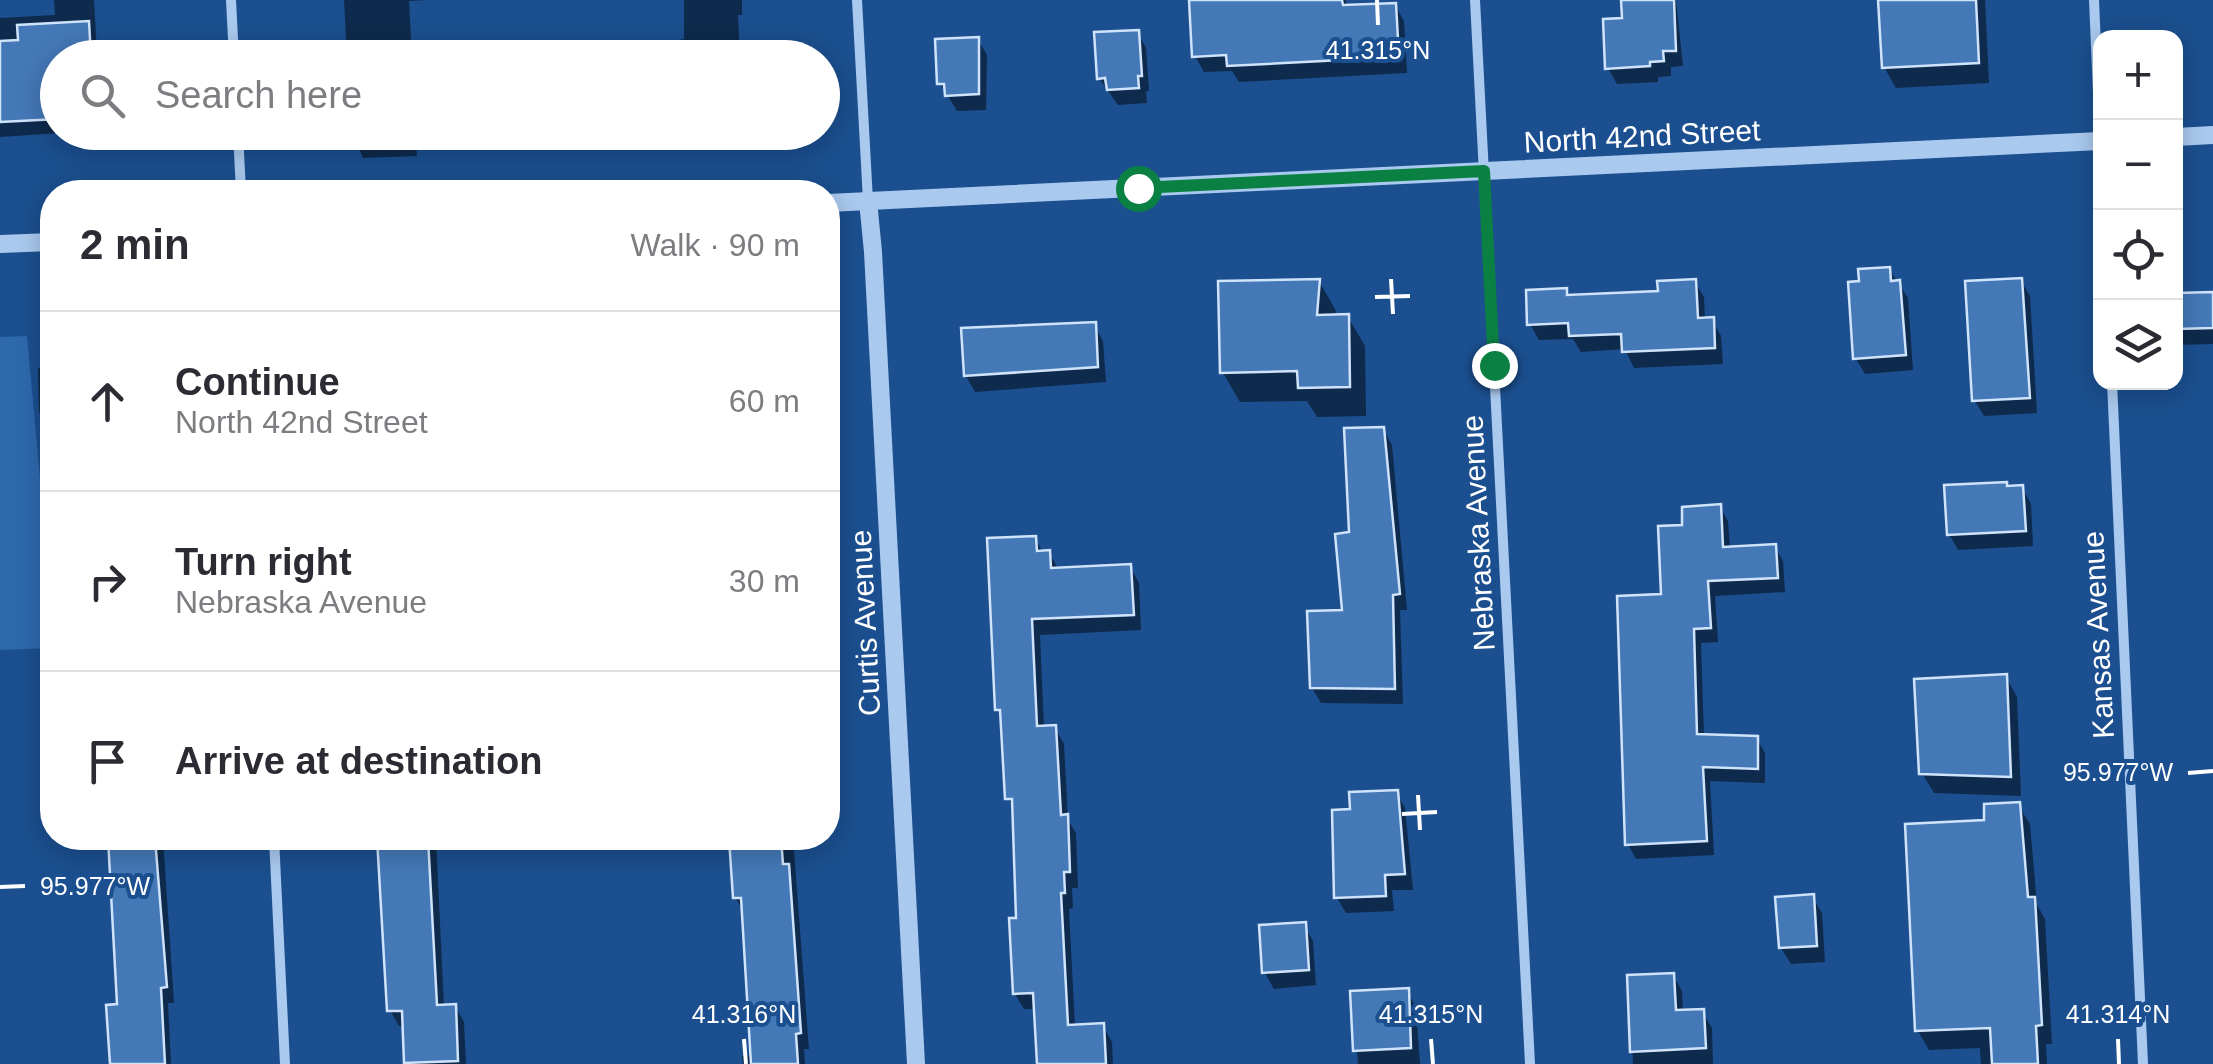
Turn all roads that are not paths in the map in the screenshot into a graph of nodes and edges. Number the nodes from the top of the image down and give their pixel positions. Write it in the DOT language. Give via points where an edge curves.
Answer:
graph roads {
  1 [pos="231,0"];
  2 [pos="857,0"];
  3 [pos="1475,0"];
  4 [pos="2094,0"];
  5 [pos="233,40"];
  6 [pos="2099,120"];
  7 [pos="2213,135"];
  8 [pos="2183,137"];
  9 [pos="2093,140"];
  10 [pos="239,150"];
  11 [pos="1484,171"];
  12 [pos="240,180"];
  13 [pos="868,201"];
  14 [pos="840,202"];
  15 [pos="40,242"];
  16 [pos="0,244"];
  17 [pos="2112,390"];
  18 [pos="275,850"];
  19 [pos="285,1064"];
  20 [pos="916,1064"];
  21 [pos="1530,1064"];
  22 [pos="2144,1064"];
  1 -- 5 [label="street"];
  2 -- 13 [label="street, Curtis Avenue"];
  3 -- 11 [label="street, Nebraska Avenue"];
  4 -- 6 [label="street"];
  7 -- 8 [label="street"];
  9 -- 11 [label="street, North 42nd Street"];
  10 -- 12 [label="street"];
  11 -- 13 [label="street, North 42nd Street"];
  11 -- 21 [label="street, Nebraska Avenue"];
  13 -- 14 [label="street, North 42nd Street"];
  13 -- 20 [label="street, Curtis Avenue"];
  15 -- 16 [label="street"];
  17 -- 22 [label="street, Kansas Avenue"];
  18 -- 19 [label="street"];
}
